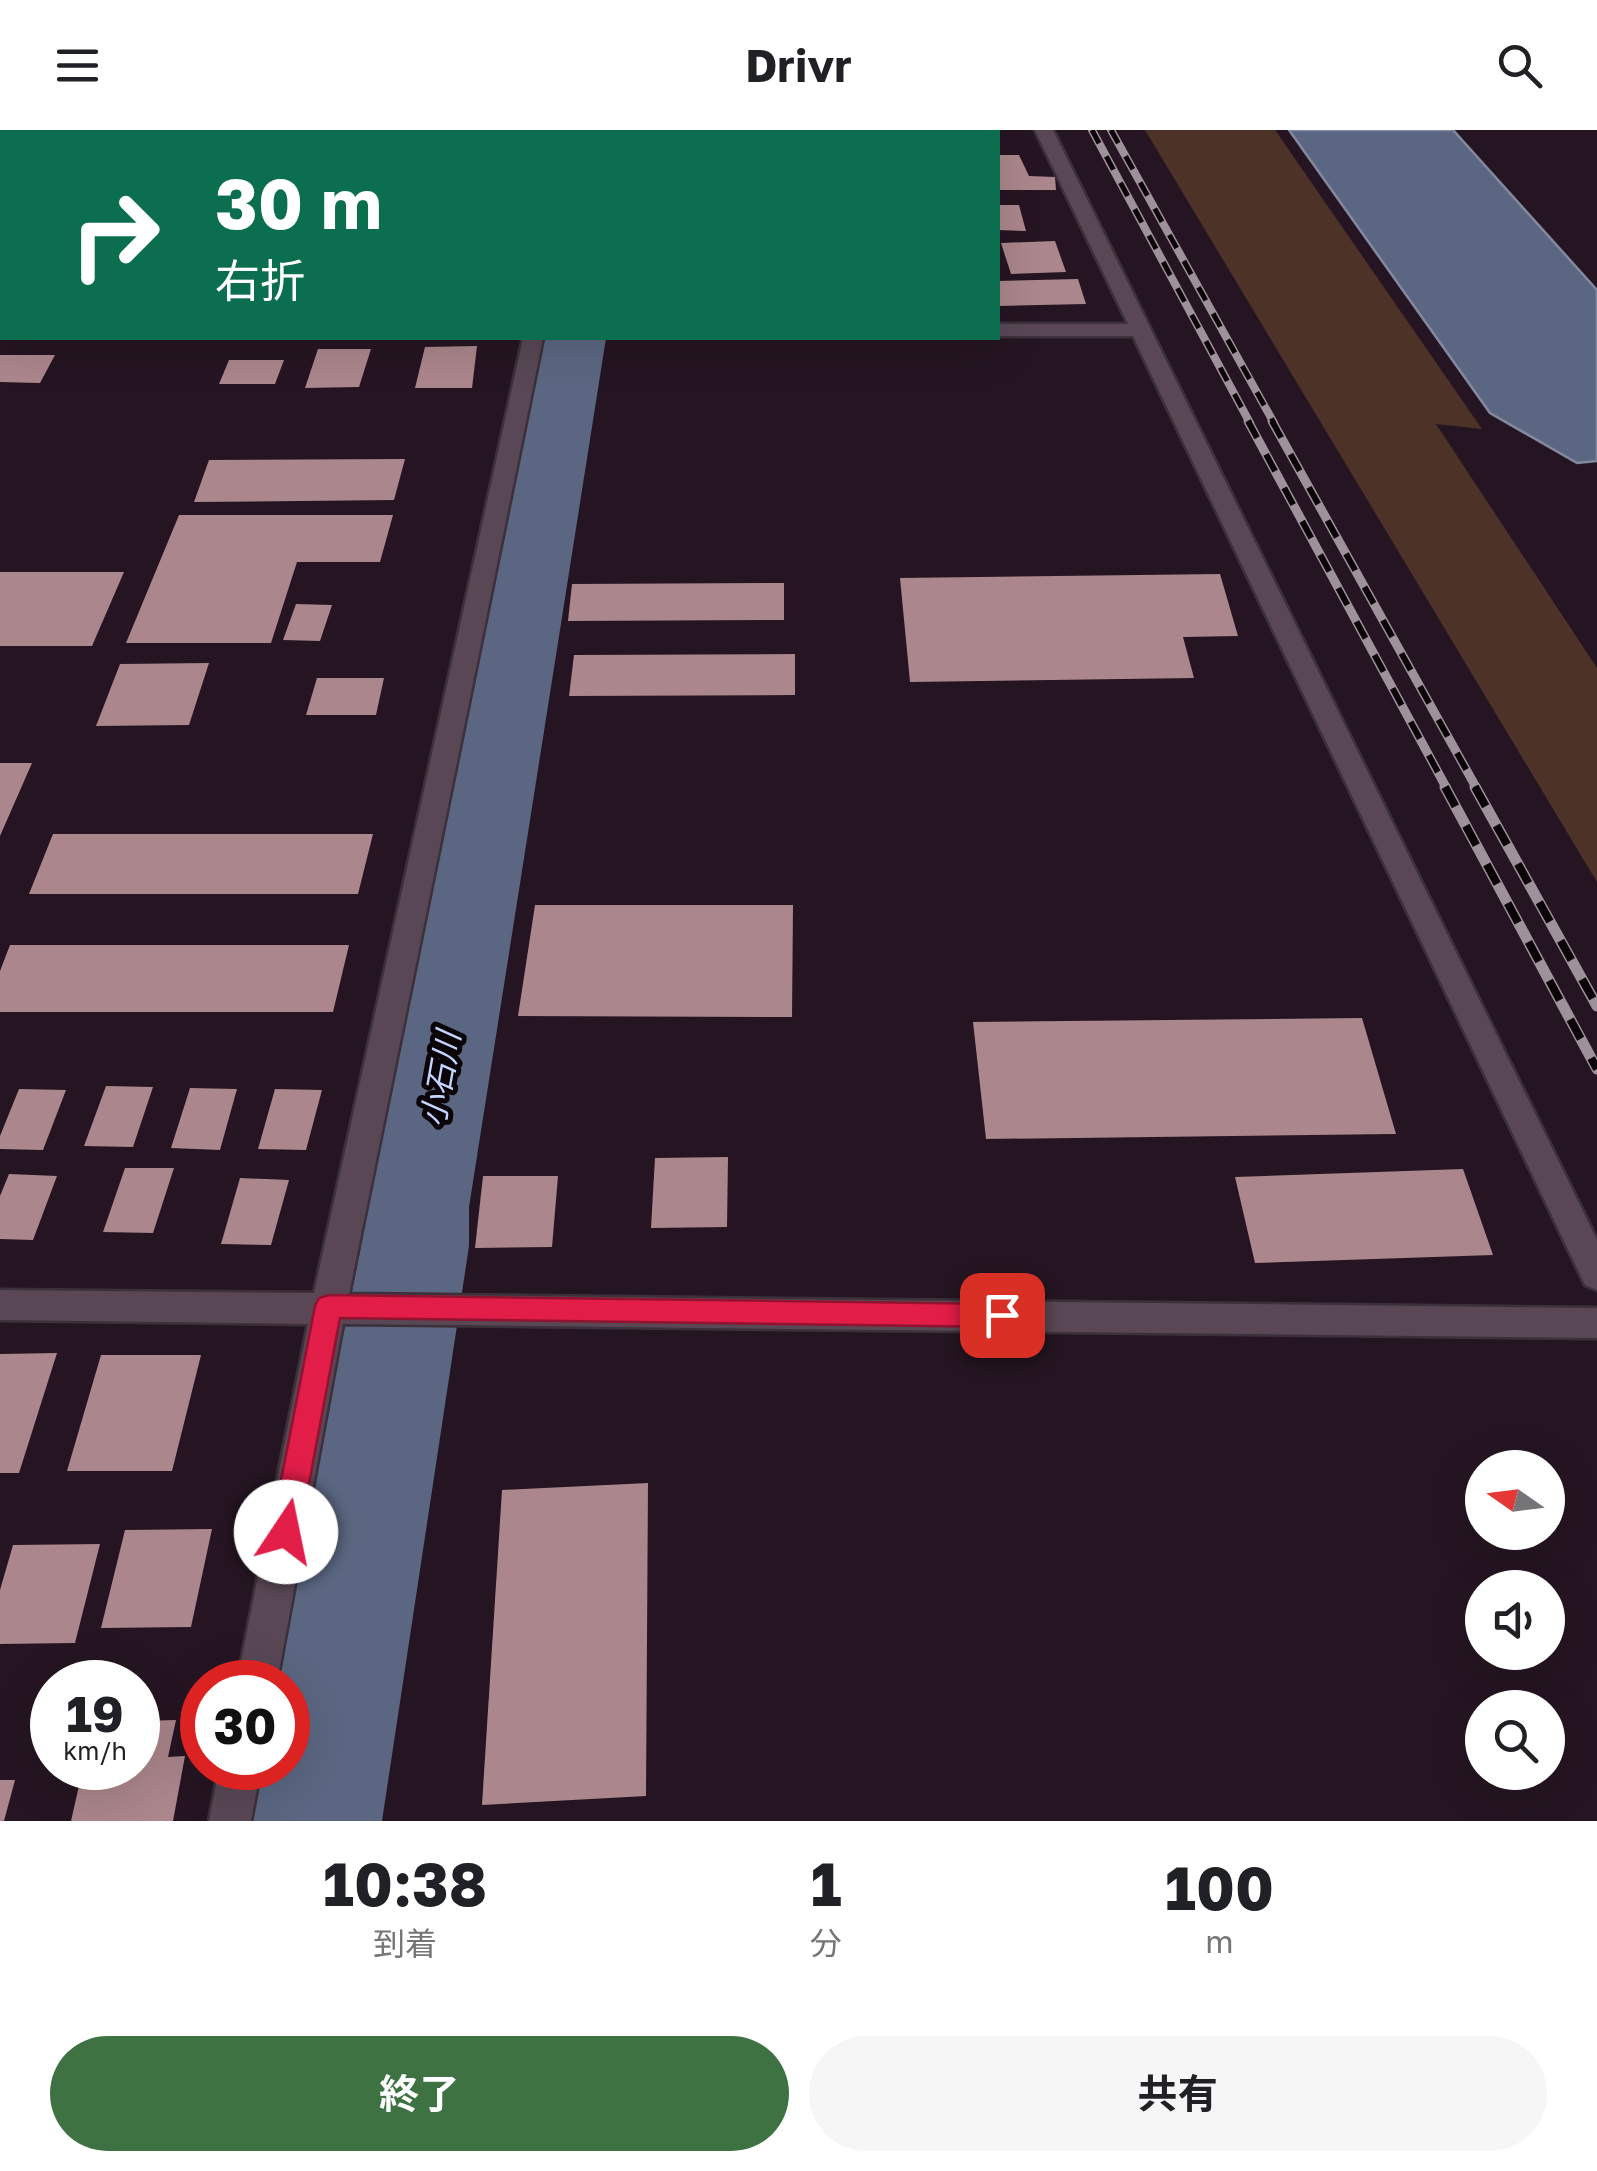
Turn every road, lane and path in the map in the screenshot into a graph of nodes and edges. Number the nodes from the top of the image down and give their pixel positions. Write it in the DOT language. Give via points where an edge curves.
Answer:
graph roads {
  1 [pos="1044,130"];
  2 [pos="1000,330"];
  3 [pos="1141,330"];
  4 [pos="533,340"];
  5 [pos="1597,1276"];
  6 [pos="0,1304"];
  7 [pos="329,1306"];
  8 [pos="1597,1323"];
  9 [pos="260,1660"];
  10 [pos="236,1790"];
  11 [pos="230,1821"];
  1 -- 3 [label="street"];
  2 -- 3 [label="street"];
  3 -- 5 [label="street"];
  4 -- 7 [label="street"];
  6 -- 7 [label="street"];
  7 -- 8 [label="street"];
  7 -- 9 [label="street"];
  10 -- 11 [label="street"];
}
